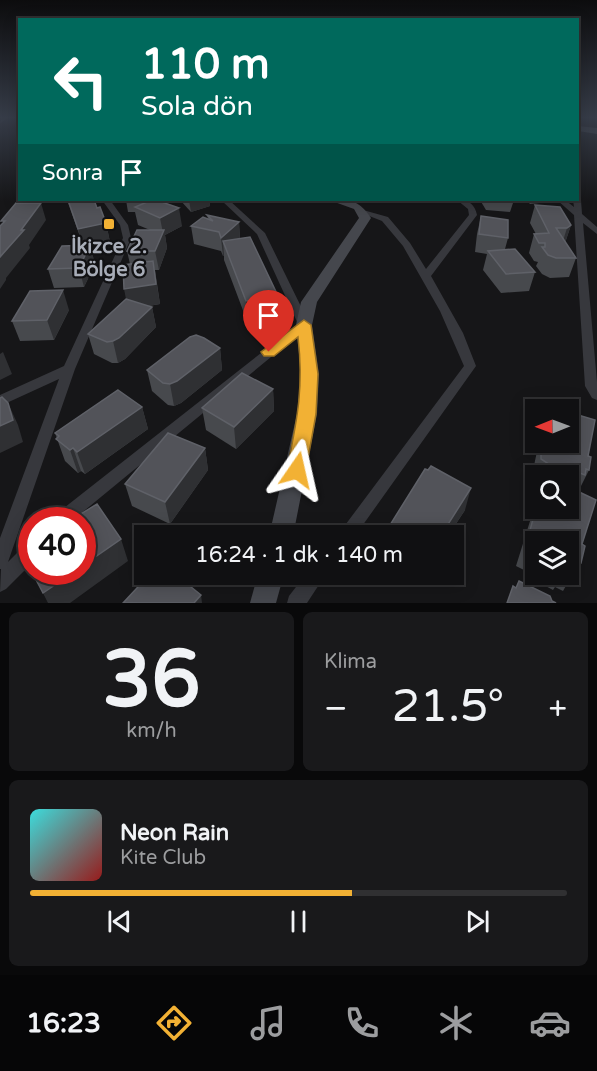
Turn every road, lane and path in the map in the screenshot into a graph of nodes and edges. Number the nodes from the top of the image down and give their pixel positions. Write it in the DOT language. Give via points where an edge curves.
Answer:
graph roads {
  1 [pos="27,201"];
  2 [pos="107,201"];
  3 [pos="226,201"];
  4 [pos="338,201"];
  5 [pos="462,201"];
  6 [pos="562,201"];
  7 [pos="577,201"];
  8 [pos="363,212"];
  9 [pos="578,215"];
  10 [pos="0,231"];
  11 [pos="597,231"];
  12 [pos="425,277"];
  13 [pos="304,325"];
  14 [pos="69,369"];
  15 [pos="597,395"];
  16 [pos="0,401"];
  17 [pos="77,507"];
  18 [pos="284,525"];
  19 [pos="353,525"];
  20 [pos="0,561"];
  21 [pos="18,564"];
  22 [pos="0,583"];
  23 [pos="268,585"];
  24 [pos="309,585"];
  25 [pos="263,603"];
  26 [pos="296,603"];
  1 -- 10 [label="street"];
  2 -- 14 [label="street" via="124,225 127,238"];
  3 -- 13 [label="street" via="261,232"];
  4 -- 8 [label="street"];
  5 -- 12 [label="street" via="472,208 473,215"];
  6 -- 9 [label="street"];
  7 -- 9 [label="street"];
  8 -- 12 [label="street" via="382,217 394,228"];
  8 -- 13 [label="street" via="365,219 309,302"];
  9 -- 11 [label="street"];
  9 -- 15 [label="street" via="591,386"];
  12 -- 19 [label="street" via="466,349 470,366"];
  13 -- 17 [label="street"];
  13 -- 18 [label="street" via="310,374 307,414"];
  14 -- 16 [label="street"];
  14 -- 20 [label="street"];
  21 -- 22 [label="street"];
  23 -- 25 [label="street"];
  24 -- 26 [label="street"];
}
